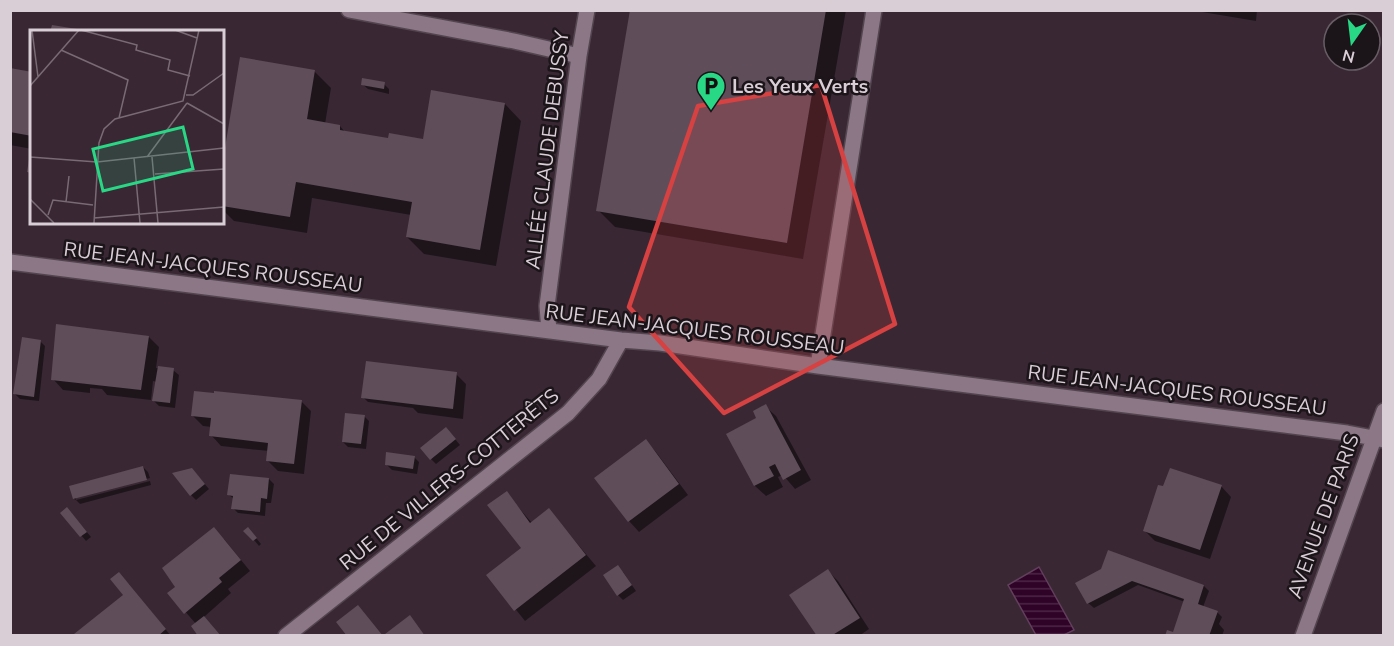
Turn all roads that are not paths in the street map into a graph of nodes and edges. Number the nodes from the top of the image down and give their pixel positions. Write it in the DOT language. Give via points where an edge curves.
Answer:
graph roads {
  1 [pos="349,10"];
  2 [pos="587,10"];
  3 [pos="874,10"];
  4 [pos="579,56"];
  5 [pos="10,262"];
  6 [pos="549,331"];
  7 [pos="621,340"];
  8 [pos="818,366"];
  9 [pos="1383,411"];
  10 [pos="1379,439"];
  11 [pos="286,636"];
  12 [pos="1303,636"];
  1 -- 4 [label="street"];
  2 -- 4 [label="street, ALLÉE CLAUDE DEBUSSY"];
  3 -- 8 [label="street"];
  4 -- 6 [label="street, ALLÉE CLAUDE DEBUSSY" via="547,306"];
  5 -- 6 [label="street, RUE JEAN-JACQUES ROUSSEAU"];
  6 -- 7 [label="street, RUE JEAN-JACQUES ROUSSEAU"];
  7 -- 8 [label="street, RUE JEAN-JACQUES ROUSSEAU"];
  7 -- 11 [label="street, RUE DE VILLERS-COTTERÊTS" via="599,379 568,413"];
  8 -- 10 [label="street, RUE JEAN-JACQUES ROUSSEAU"];
  9 -- 10 [label="street, AVENUE DE PARIS"];
  10 -- 12 [label="street, AVENUE DE PARIS"];
}
